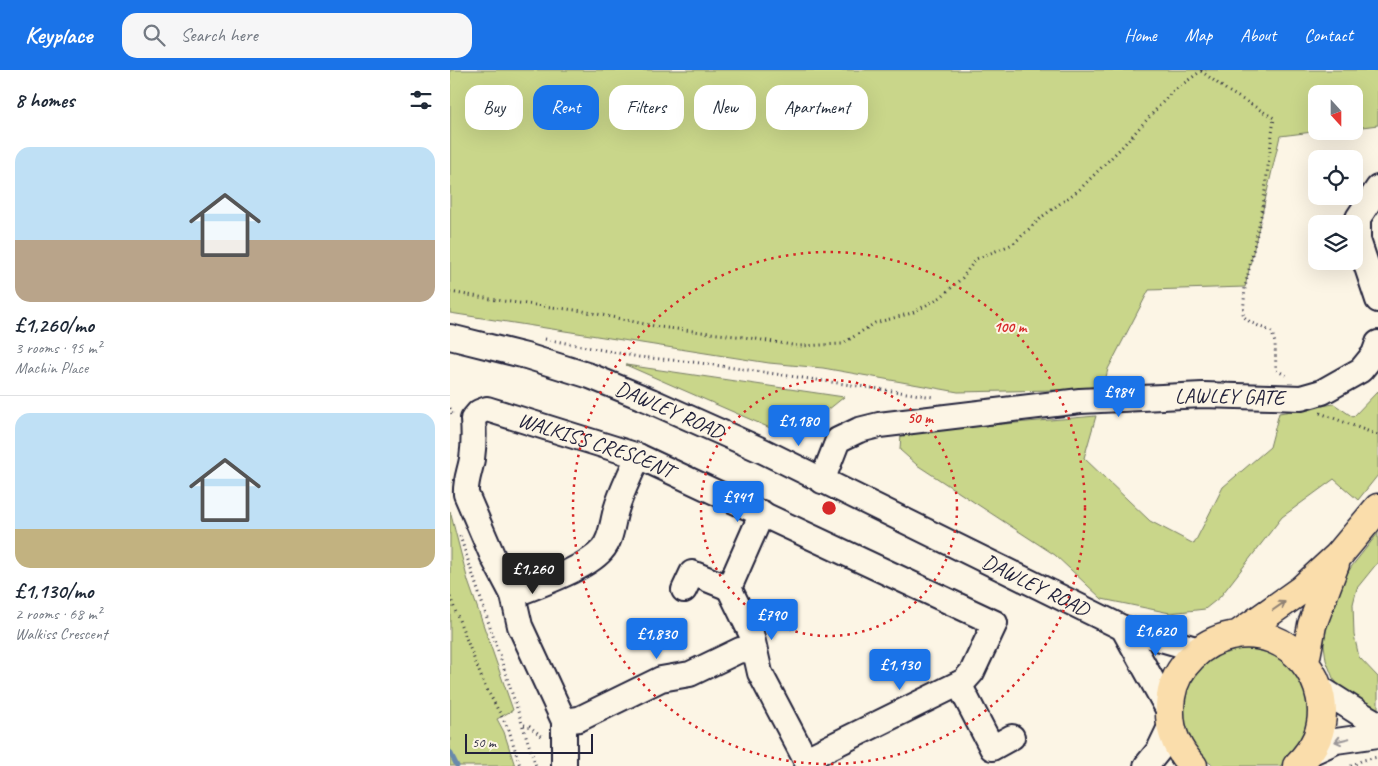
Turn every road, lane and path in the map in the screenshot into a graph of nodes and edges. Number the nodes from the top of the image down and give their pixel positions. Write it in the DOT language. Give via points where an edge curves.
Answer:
graph roads {
  1 [pos="1206,70"];
  2 [pos="1200,71"];
  3 [pos="1378,188"];
  4 [pos="450,292"];
  5 [pos="1378,300"];
  6 [pos="450,336"];
  7 [pos="540,338"];
  8 [pos="1378,343"];
  9 [pos="941,398"];
  10 [pos="1301,398"];
  11 [pos="1378,436"];
  12 [pos="638,456"];
  13 [pos="822,481"];
  14 [pos="1378,508"];
  15 [pos="762,513"];
  16 [pos="460,534"];
  17 [pos="1338,556"];
  18 [pos="729,588"];
  19 [pos="684,590"];
  20 [pos="513,595"];
  21 [pos="450,596"];
  22 [pos="1123,628"];
  23 [pos="1239,634"];
  24 [pos="1199,650"];
  25 [pos="754,651"];
  26 [pos="1305,662"];
  27 [pos="959,684"];
  28 [pos="1318,686"];
  29 [pos="1169,719"];
  30 [pos="564,721"];
  31 [pos="1378,724"];
  32 [pos="1378,735"];
  33 [pos="1012,737"];
  34 [pos="1378,757"];
  35 [pos="1303,760"];
  36 [pos="807,763"];
  37 [pos="520,766"];
  38 [pos="536,766"];
  39 [pos="564,766"];
  40 [pos="1146,766"];
  41 [pos="1193,766"];
  42 [pos="1351,766"];
  1 -- 2 [label="path"];
  2 -- 4 [label="path" via="1172,92 1080,189 1043,216 1013,244 976,259 962,278 941,297 912,313 875,324 842,344 798,346 659,327 583,311"];
  2 -- 10 [label="path" via="1274,118 1263,206 1245,286 1243,316 1272,332 1276,370 1303,385"];
  3 -- 5 [label="street" via="1358,218 1358,240"];
  6 -- 13 [label="street, DAWLEY ROAD" via="590,376 692,418"];
  7 -- 9 [label="path" via="639,357"];
  8 -- 10 [label="street, LAWLEY GATE" via="1361,370 1322,392"];
  10 -- 11 [label="path" via="1302,405"];
  10 -- 13 [label="street, LAWLEY GATE" via="1203,395 1080,401 879,425 838,440"];
  12 -- 15 [label="street, WALKISS CRESCENT"];
  12 -- 20 [label="street" via="603,549 590,561"];
  12 -- 20 [label="street, WALKISS CRESCENT" via="486,409 479,412 473,419 472,458 466,494"];
  13 -- 22 [label="street, DAWLEY ROAD"];
  14 -- 17 [label="main road"];
  15 -- 18 [label="street"];
  15 -- 27 [label="street, WALKISS CRESCENT" via="995,623 972,672"];
  16 -- 38 [label="path"];
  23 -- 17 [label="main road, one-way" via="1301,590"];
  17 -- 26 [label="main road" via="1312,625"];
  18 -- 19 [label="street" via="692,573"];
  18 -- 25 [label="street" via="752,633"];
  20 -- 30 [label="street, WALKISS CRESCENT" via="520,626"];
  21 -- 37 [label="path" via="484,684 509,730"];
  22 -- 24 [label="street, DAWLEY ROAD"];
  22 -- 29 [label="street"];
  23 -- 24 [label="main road" via="1218,639"];
  23 -- 26 [label="main road" via="1276,640"];
  24 -- 29 [label="main road" via="1182,667 1172,688"];
  25 -- 30 [label="street" via="740,650 690,674 661,679 579,720"];
  25 -- 36 [label="street" via="760,673"];
  26 -- 28 [label="main road"];
  27 -- 33 [label="street" via="992,748"];
  27 -- 36 [label="street, WALKISS CRESCENT"];
  28 -- 31 [label="street"];
  28 -- 35 [label="main road" via="1321,722 1316,739"];
  29 -- 40 [label="street" via="1159,750"];
  29 -- 41 [label="main road" via="1178,747"];
  30 -- 39 [label="street, WALKISS CRESCENT"];
  32 -- 35 [label="street, one-way" via="1336,740"];
  34 -- 42 [label="path"];
}
